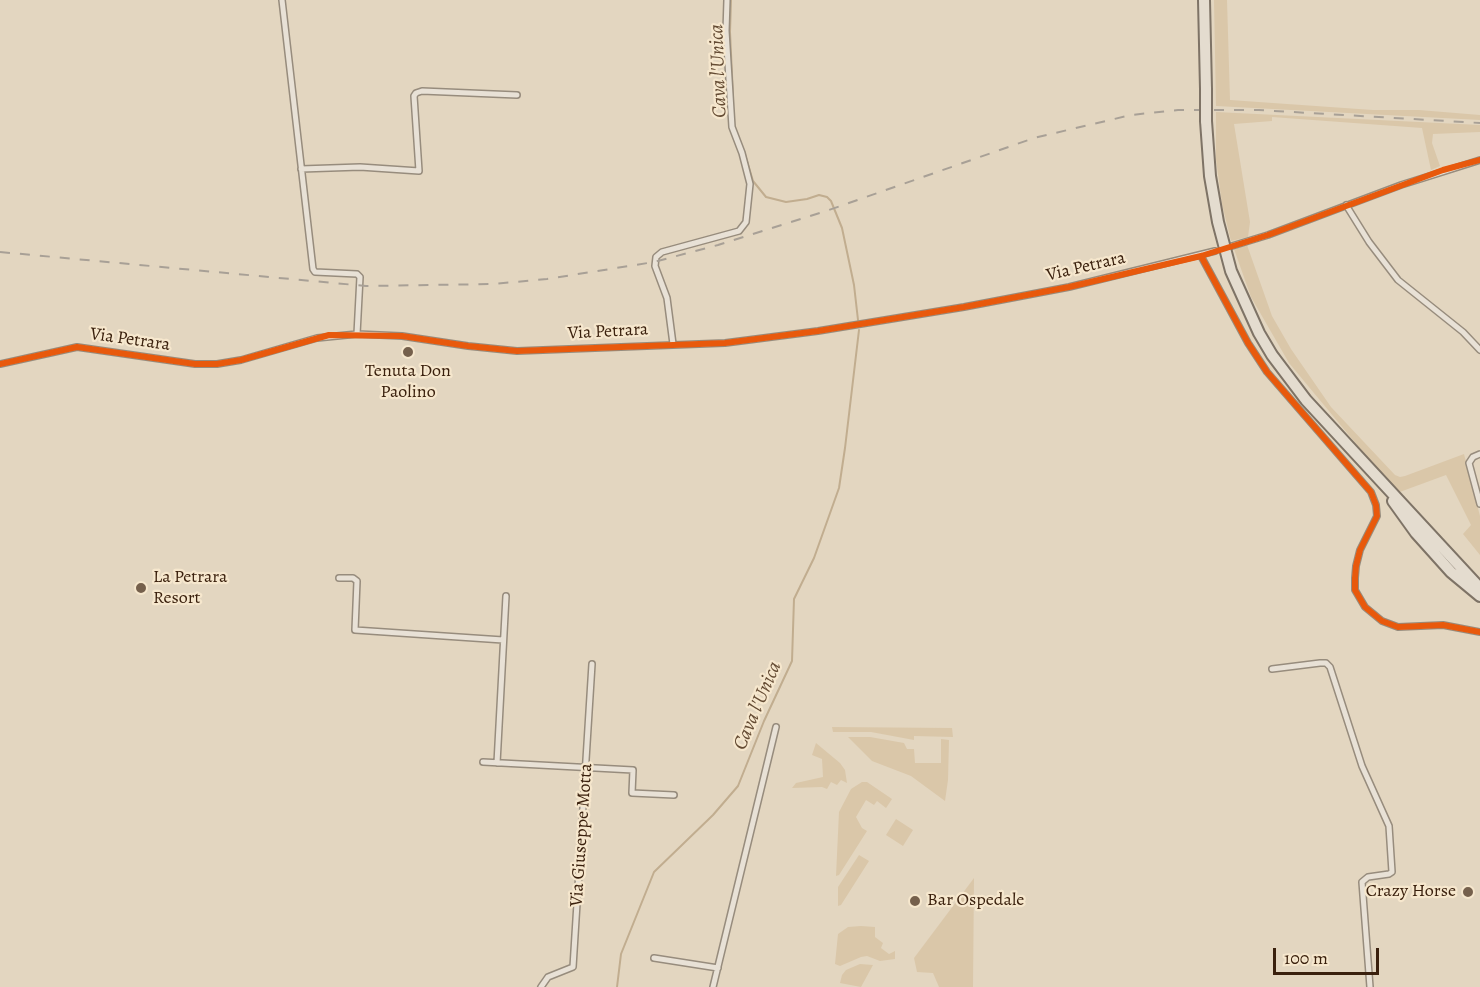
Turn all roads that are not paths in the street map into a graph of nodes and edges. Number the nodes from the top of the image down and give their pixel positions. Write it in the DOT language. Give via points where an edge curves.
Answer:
graph roads {
  1 [pos="282,0"];
  2 [pos="727,0"];
  3 [pos="1205,0"];
  4 [pos="518,95"];
  5 [pos="1480,160"];
  6 [pos="302,169"];
  7 [pos="1346,205"];
  8 [pos="1232,246"];
  9 [pos="1215,251"];
  10 [pos="1200,256"];
  11 [pos="357,334"];
  12 [pos="673,344"];
  13 [pos="1480,350"];
  14 [pos="0,364"];
  15 [pos="1480,454"];
  16 [pos="1373,474"];
  17 [pos="1480,504"];
  18 [pos="339,578"];
  19 [pos="1480,588"];
  20 [pos="506,596"];
  21 [pos="1480,596"];
  22 [pos="1480,632"];
  23 [pos="503,640"];
  24 [pos="592,664"];
  25 [pos="1272,669"];
  26 [pos="776,728"];
  27 [pos="483,762"];
  28 [pos="497,763"];
  29 [pos="586,768"];
  30 [pos="674,795"];
  31 [pos="654,958"];
  32 [pos="718,968"];
  33 [pos="541,987"];
  34 [pos="713,987"];
  35 [pos="1371,987"];
  1 -- 6 [label="street"];
  2 -- 12 [label="street" via="732,128 750,184 747,216 739,231 656,257"];
  3 -- 16 [label="highway, bridge" via="1210,176 1231,271 1259,333 1286,375"];
  4 -- 6 [label="street" via="416,93 419,171"];
  5 -- 7 [label="street"];
  6 -- 11 [label="street" via="313,269 360,277"];
  7 -- 8 [label="street"];
  7 -- 13 [label="street" via="1398,280"];
  9 -- 10 [label="street, Via Petrara"];
  10 -- 12 [label="street, Via Petrara" via="964,307 725,343"];
  10 -- 22 [label="street" via="1267,372 1371,492 1377,516 1360,549 1354,590 1365,607 1382,621 1398,627 1443,625"];
  11 -- 12 [label="street, Via Petrara" via="517,351"];
  11 -- 14 [label="street, Via Petrara" via="317,338 217,364 76,347"];
  15 -- 17 [label="street" via="1469,463"];
  16 -- 19 [label="highway"];
  16 -- 21 [label="highway" via="1416,533 1451,572"];
  18 -- 23 [label="street" via="357,581 355,630"];
  20 -- 23 [label="street"];
  23 -- 28 [label="street"];
  24 -- 29 [label="street, Via Giuseppe Motta"];
  25 -- 35 [label="street" via="1320,663 1330,668 1362,766 1389,826 1392,872 1362,882"];
  26 -- 32 [label="street"];
  27 -- 28 [label="street"];
  28 -- 29 [label="street"];
  29 -- 30 [label="street" via="633,770 632,793"];
  29 -- 33 [label="street, Via Giuseppe Motta" via="573,967 548,976"];
  31 -- 32 [label="street"];
  32 -- 34 [label="street"];
}
